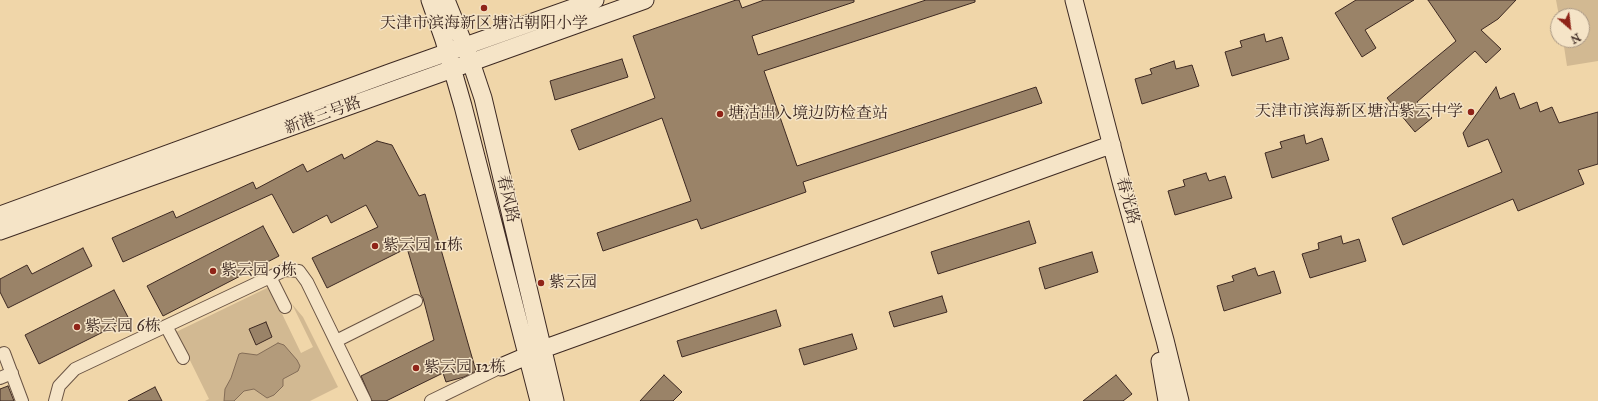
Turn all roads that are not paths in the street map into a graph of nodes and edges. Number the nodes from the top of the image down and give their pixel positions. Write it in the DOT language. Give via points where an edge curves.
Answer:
graph roads {
  1 [pos="430,0"];
  2 [pos="446,0"];
  3 [pos="595,0"];
  4 [pos="645,0"];
  5 [pos="1061,0"];
  6 [pos="1074,0"];
  7 [pos="445,18"];
  8 [pos="510,48"];
  9 [pos="460,58"];
  10 [pos="417,64"];
  11 [pos="483,98"];
  12 [pos="1107,147"];
  13 [pos="0,215"];
  14 [pos="0,231"];
  15 [pos="270,277"];
  16 [pos="416,301"];
  17 [pos="285,307"];
  18 [pos="166,326"];
  19 [pos="336,341"];
  20 [pos="4,353"];
  21 [pos="536,353"];
  22 [pos="183,358"];
  23 [pos="501,367"];
  24 [pos="12,373"];
  25 [pos="0,378"];
  26 [pos="436,400"];
  27 [pos="22,401"];
  28 [pos="55,401"];
  29 [pos="365,401"];
  30 [pos="539,401"];
  31 [pos="555,401"];
  32 [pos="1167,401"];
  33 [pos="1180,401"];
  1 -- 7 [label="main road, 春风路"];
  2 -- 7 [label="main road, 春风路"];
  3 -- 9 [label="main road" via="507,32"];
  4 -- 8 [label="main road, 新港三号路"];
  5 -- 12 [label="main road, 春光路"];
  6 -- 12 [label="main road, 春光路"];
  7 -- 9 [label="main road, 春风路"];
  7 -- 10 [label="main road" via="435,47"];
  8 -- 9 [label="main road, 新港三号路"];
  8 -- 11 [label="main road" via="490,61 484,69"];
  9 -- 10 [label="main road, 新港三号路"];
  9 -- 11 [label="main road, 春风路"];
  9 -- 14 [label="main road, 新港三号路" via="421,81"];
  9 -- 21 [label="main road, 春风路" via="463,106"];
  10 -- 13 [label="main road, 新港三号路"];
  11 -- 21 [label="main road, 春风路"];
  12 -- 21 [label="main road"];
  12 -- 32 [label="main road, 春光路" via="1157,343"];
  12 -- 33 [label="main road, 春光路" via="1165,340"];
  15 -- 17 [label="street"];
  15 -- 18 [label="street"];
  15 -- 19 [label="street" via="285,270 299,271"];
  16 -- 19 [label="street"];
  18 -- 22 [label="street"];
  18 -- 28 [label="street" via="75,369 59,386"];
  19 -- 29 [label="street"];
  20 -- 24 [label="street"];
  21 -- 23 [label="main road"];
  21 -- 30 [label="main road, 春风路"];
  21 -- 31 [label="main road, 春风路"];
  23 -- 26 [label="street"];
  24 -- 25 [label="street"];
  24 -- 27 [label="street"];
}
